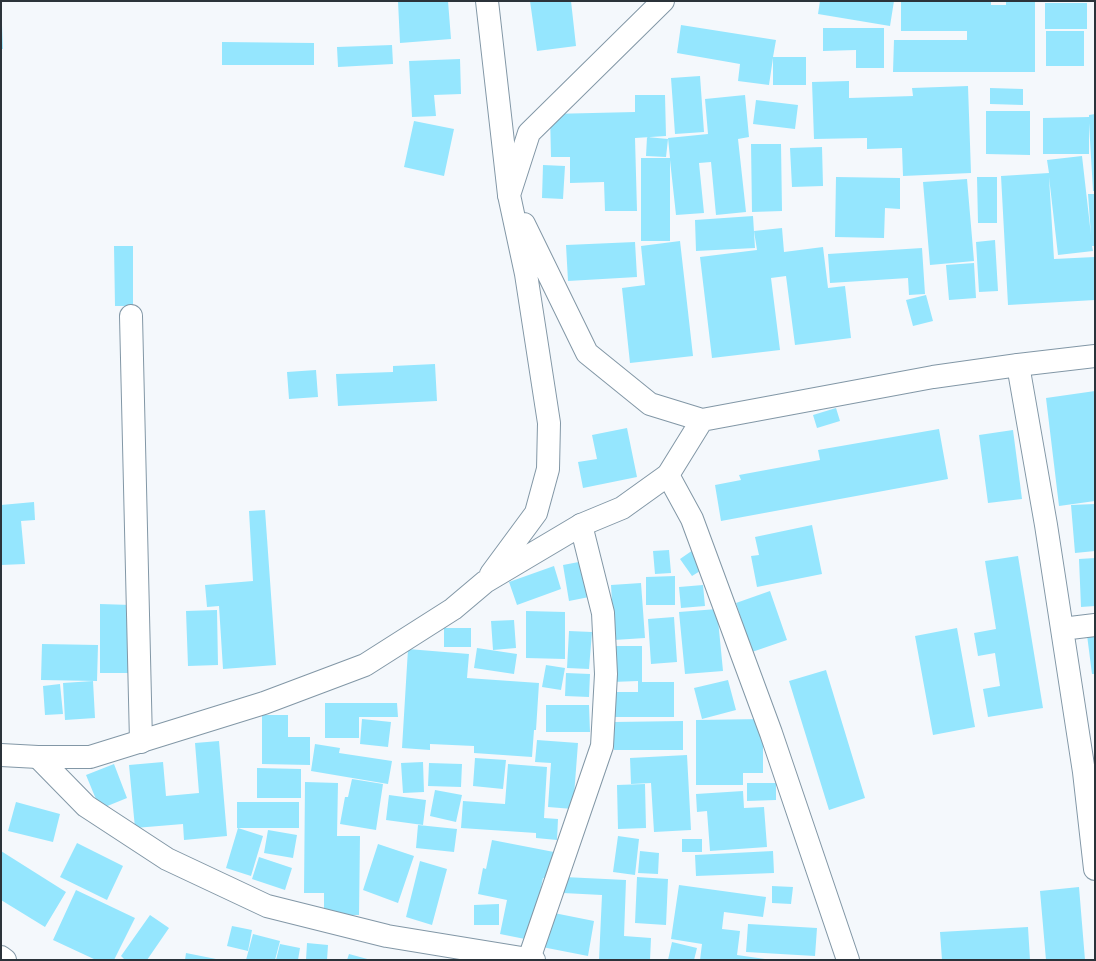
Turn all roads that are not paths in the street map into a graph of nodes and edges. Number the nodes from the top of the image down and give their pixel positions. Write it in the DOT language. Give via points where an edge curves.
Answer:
graph roads {
  1 [pos="487,1"];
  2 [pos="662,1"];
  3 [pos="509,195"];
  4 [pos="131,316"];
  5 [pos="1095,356"];
  6 [pos="1018,364"];
  7 [pos="702,420"];
  8 [pos="668,475"];
  9 [pos="581,525"];
  10 [pos="485,582"];
  11 [pos="1095,625"];
  12 [pos="1062,628"];
  13 [pos="141,742"];
  14 [pos="1,755"];
  15 [pos="38,757"];
  16 [pos="1092,817"];
  17 [pos="1095,868"];
  18 [pos="1,957"];
  19 [pos="531,959"];
  20 [pos="5,960"];
  21 [pos="848,960"];
  1 -- 3 [label="street"];
  2 -- 3 [label="street" via="530,133"];
  3 -- 7 [label="street" via="587,353 650,404"];
  3 -- 10 [label="street" via="526,274 549,423 548,469 536,513"];
  4 -- 13 [label="street"];
  5 -- 6 [label="street"];
  6 -- 7 [label="street"];
  6 -- 12 [label="street"];
  7 -- 8 [label="street"];
  8 -- 9 [label="street" via="622,508"];
  8 -- 21 [label="street" via="692,519 771,733"];
  9 -- 10 [label="street"];
  9 -- 19 [label="street" via="603,613 606,674 602,746"];
  10 -- 13 [label="street" via="453,609 365,665 264,703"];
  11 -- 12 [label="street"];
  12 -- 16 [label="street"];
  13 -- 15 [label="street" via="90,758"];
  14 -- 15 [label="street"];
  15 -- 19 [label="street" via="86,806 167,859 267,906 387,936"];
  16 -- 17 [label="street"];
  18 -- 20 [label="street"];
}
